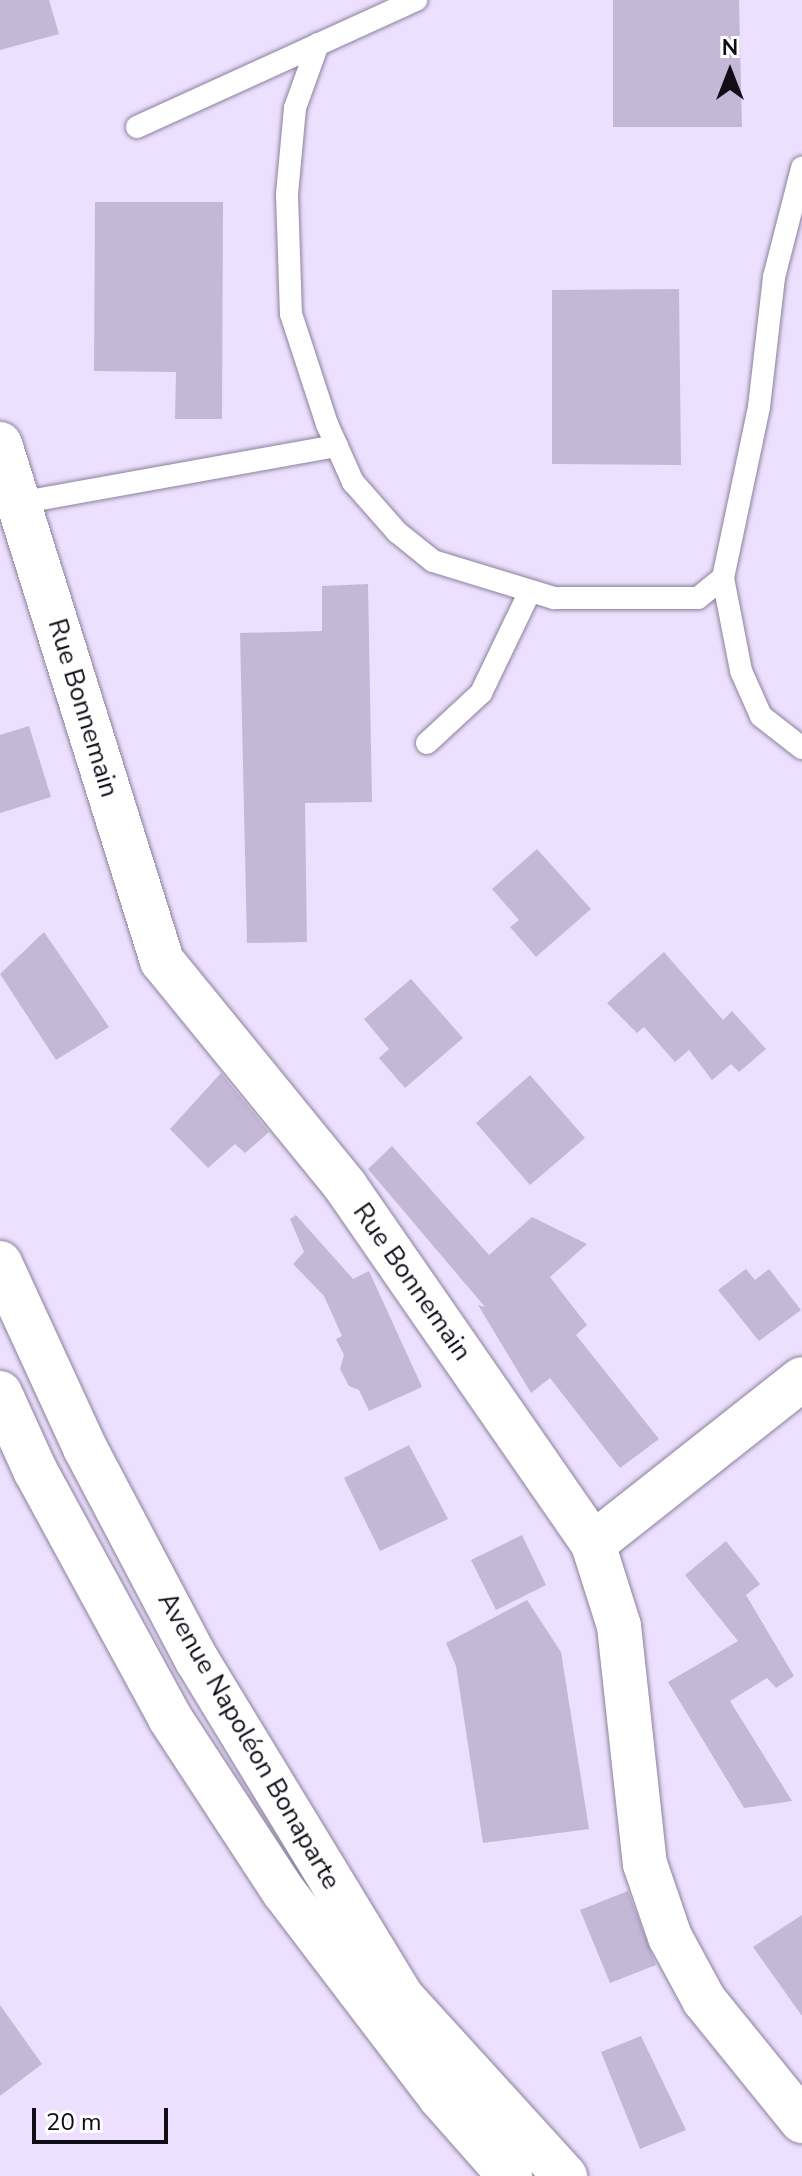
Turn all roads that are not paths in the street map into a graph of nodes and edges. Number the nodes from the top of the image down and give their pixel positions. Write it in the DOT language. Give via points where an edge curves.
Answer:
graph roads {
  1 [pos="416,0"];
  2 [pos="318,44"];
  3 [pos="137,127"];
  4 [pos="802,168"];
  5 [pos="0,444"];
  6 [pos="337,446"];
  7 [pos="19,503"];
  8 [pos="723,578"];
  9 [pos="530,591"];
  10 [pos="427,743"];
  11 [pos="802,748"];
  12 [pos="0,1263"];
  13 [pos="802,1379"];
  14 [pos="0,1393"];
  15 [pos="593,1544"];
  16 [pos="802,2121"];
  17 [pos="510,2176"];
  18 [pos="565,2176"];
  1 -- 2 [label="lane"];
  2 -- 3 [label="lane"];
  2 -- 6 [label="lane" via="295,108 289,145 291,314"];
  4 -- 8 [label="lane" via="774,277 759,407"];
  5 -- 7 [label="street, Rue Bonnemain"];
  6 -- 7 [label="lane"];
  6 -- 9 [label="lane" via="353,482 397,532 433,561"];
  7 -- 15 [label="street, Rue Bonnemain" via="162,961 346,1187"];
  8 -- 9 [label="lane" via="698,598 554,598"];
  8 -- 11 [label="lane" via="741,671 761,716"];
  9 -- 10 [label="lane" via="481,693"];
  12 -- 18 [label="street, Avenue Napoléon Bonaparte" via="85,1448 197,1660 401,1996"];
  13 -- 15 [label="street"];
  14 -- 17 [label="street, Avenue Napoléon Bonaparte" via="35,1470 178,1730 284,1892 440,2097"];
  15 -- 16 [label="street, Rue Bonnemain" via="619,1626 645,1864 670,1937 704,2000"];
}
